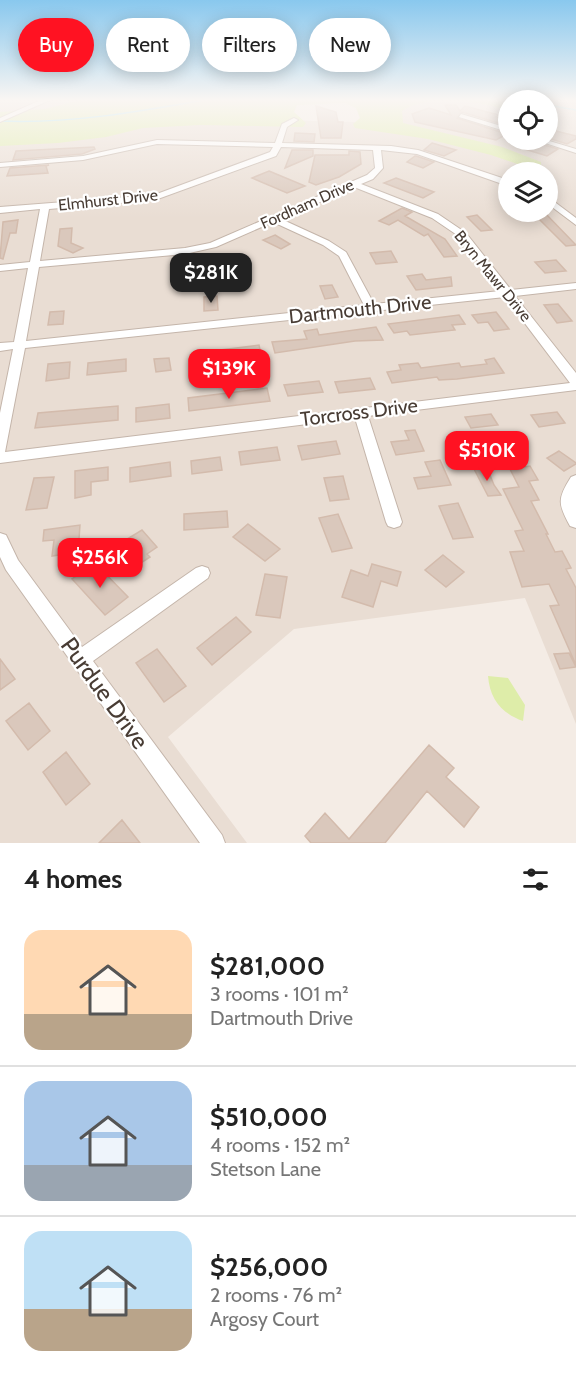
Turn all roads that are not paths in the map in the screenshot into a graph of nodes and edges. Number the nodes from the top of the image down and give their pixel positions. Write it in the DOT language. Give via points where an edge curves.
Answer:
graph roads {
  1 [pos="279,139"];
  2 [pos="278,145"];
  3 [pos="558,146"];
  4 [pos="377,148"];
  5 [pos="576,151"];
  6 [pos="0,165"];
  7 [pos="498,180"];
  8 [pos="354,184"];
  9 [pos="45,207"];
  10 [pos="558,208"];
  11 [pos="0,210"];
  12 [pos="274,219"];
  13 [pos="576,222"];
  14 [pos="34,265"];
  15 [pos="0,268"];
  16 [pos="576,286"];
  17 [pos="508,293"];
  18 [pos="371,308"];
  19 [pos="20,345"];
  20 [pos="0,347"];
  21 [pos="576,384"];
  22 [pos="360,412"];
  23 [pos="0,448"];
  24 [pos="0,458"];
  25 [pos="576,481"];
  26 [pos="394,522"];
  27 [pos="576,522"];
  28 [pos="0,540"];
  29 [pos="202,573"];
  30 [pos="80,659"];
  31 [pos="214,843"];
  1 -- 2 [label="street, Elmhurst Drive"];
  2 -- 4 [label="street"];
  2 -- 6 [label="street" via="157,142 83,158"];
  2 -- 9 [label="street, Elmhurst Drive" via="266,158 164,195"];
  3 -- 5 [label="street"];
  4 -- 7 [label="street" via="418,152"];
  4 -- 8 [label="street, Fordham Drive" via="377,171"];
  8 -- 12 [label="street, Fordham Drive"];
  8 -- 17 [label="street, Bryn Mawr Drive" via="426,212 455,228"];
  9 -- 11 [label="street, Elmhurst Drive"];
  9 -- 14 [label="street"];
  10 -- 13 [label="street"];
  12 -- 14 [label="street, Fordham Drive" via="199,249"];
  12 -- 18 [label="street" via="343,254"];
  14 -- 15 [label="street, Fordham Drive"];
  14 -- 19 [label="street"];
  16 -- 17 [label="street, Dartmouth Drive"];
  17 -- 18 [label="street, Dartmouth Drive"];
  17 -- 21 [label="street, Bryn Mawr Drive"];
  18 -- 19 [label="street, Dartmouth Drive"];
  19 -- 20 [label="street, Dartmouth Drive"];
  19 -- 23 [label="street"];
  21 -- 22 [label="street, Torcross Drive"];
  22 -- 24 [label="street, Torcross Drive"];
  22 -- 26 [label="street"];
  25 -- 27 [label="street" via="568,494"];
  28 -- 30 [label="street, Purdue Drive" via="12,565"];
  29 -- 30 [label="street"];
  30 -- 31 [label="street, Purdue Drive"];
}
